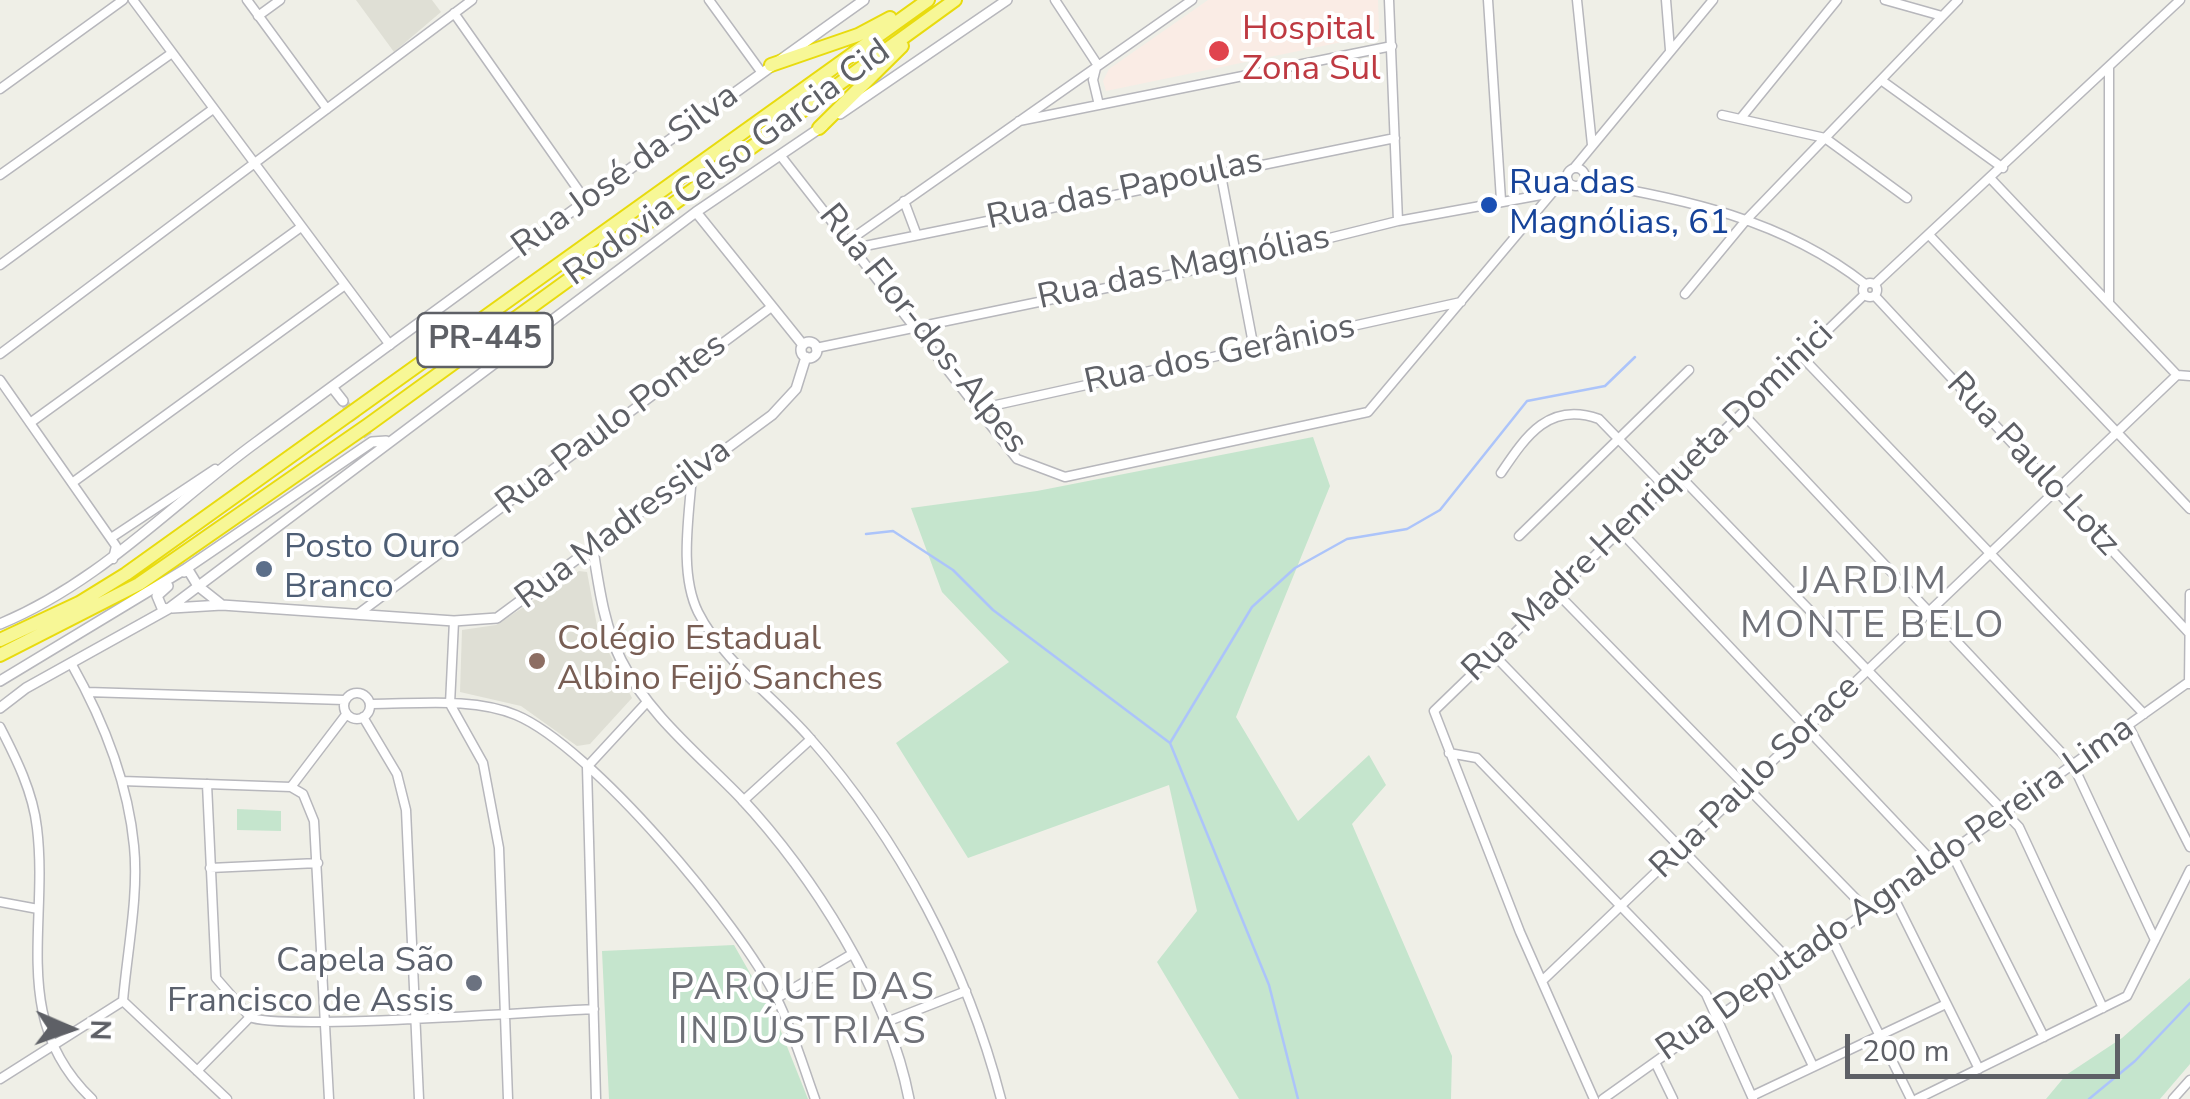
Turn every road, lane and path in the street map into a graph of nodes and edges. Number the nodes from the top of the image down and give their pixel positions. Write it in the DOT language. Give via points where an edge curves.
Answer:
graph roads {
  1 [pos="124,0"];
  2 [pos="133,0"];
  3 [pos="247,0"];
  4 [pos="280,0"];
  5 [pos="472,0"];
  6 [pos="710,0"];
  7 [pos="864,0"];
  8 [pos="917,0"];
  9 [pos="928,0"];
  10 [pos="957,0"];
  11 [pos="1007,0"];
  12 [pos="1055,0"];
  13 [pos="1192,0"];
  14 [pos="1389,0"];
  15 [pos="1488,0"];
  16 [pos="1576,0"];
  17 [pos="1666,0"];
  18 [pos="1714,0"];
  19 [pos="1838,0"];
  20 [pos="1885,0"];
  21 [pos="1958,0"];
  22 [pos="2180,0"];
  23 [pos="454,13"];
  24 [pos="258,16"];
  25 [pos="1942,16"];
  26 [pos="1392,46"];
  27 [pos="1670,51"];
  28 [pos="172,53"];
  29 [pos="1096,64"];
  30 [pos="2109,67"];
  31 [pos="767,69"];
  32 [pos="1881,80"];
  33 [pos="0,89"];
  34 [pos="1099,106"];
  35 [pos="214,109"];
  36 [pos="327,110"];
  37 [pos="1722,115"];
  38 [pos="1742,118"];
  39 [pos="1013,122"];
  40 [pos="819,128"];
  41 [pos="1395,138"];
  42 [pos="1826,138"];
  43 [pos="1592,146"];
  44 [pos="780,155"];
  45 [pos="254,165"];
  46 [pos="1574,168"];
  47 [pos="2003,168"];
  48 [pos="1220,170"];
  49 [pos="0,175"];
  50 [pos="1991,179"];
  51 [pos="1568,182"];
  52 [pos="1583,182"];
  53 [pos="1552,192"];
  54 [pos="1907,198"];
  55 [pos="1501,200"];
  56 [pos="586,201"];
  57 [pos="904,201"];
  58 [pos="696,212"];
  59 [pos="1747,219"];
  60 [pos="1398,222"];
  61 [pos="301,227"];
  62 [pos="916,234"];
  63 [pos="1930,237"];
  64 [pos="852,244"];
  65 [pos="1237,260"];
  66 [pos="0,265"];
  67 [pos="1870,284"];
  68 [pos="345,285"];
  69 [pos="1685,294"];
  70 [pos="1864,295"];
  71 [pos="1874,296"];
  72 [pos="1461,302"];
  73 [pos="2109,303"];
  74 [pos="770,308"];
  75 [pos="915,327"];
  76 [pos="390,345"];
  77 [pos="803,345"];
  78 [pos="816,348"];
  79 [pos="1254,349"];
  80 [pos="0,354"];
  81 [pos="806,357"];
  82 [pos="1803,358"];
  83 [pos="1688,370"];
  84 [pos="2177,375"];
  85 [pos="2190,376"];
  86 [pos="0,380"];
  87 [pos="332,387"];
  88 [pos="343,401"];
  89 [pos="978,408"];
  90 [pos="1743,414"];
  91 [pos="30,423"];
  92 [pos="2118,433"];
  93 [pos="1621,441"];
  94 [pos="372,443"];
  95 [pos="243,452"];
  96 [pos="1501,473"];
  97 [pos="692,475"];
  98 [pos="1679,475"];
  99 [pos="72,482"];
  100 [pos="1666,488"];
  101 [pos="2057,492"];
  102 [pos="2190,509"];
  103 [pos="1620,531"];
  104 [pos="1519,536"];
  105 [pos="111,538"];
  106 [pos="594,550"];
  107 [pos="1991,555"];
  108 [pos="113,561"];
  109 [pos="187,568"];
  110 [pos="198,586"];
  111 [pos="1556,592"];
  112 [pos="2190,594"];
  113 [pos="222,605"];
  114 [pos="168,608"];
  115 [pos="1932,612"];
  116 [pos="358,614"];
  117 [pos="454,621"];
  118 [pos="0,624"];
  119 [pos="2190,633"];
  120 [pos="0,640"];
  121 [pos="1492,653"];
  122 [pos="0,655"];
  123 [pos="70,663"];
  124 [pos="1868,672"];
  125 [pos="2,680"];
  126 [pos="2190,683"];
  127 [pos="87,692"];
  128 [pos="344,700"];
  129 [pos="646,702"];
  130 [pos="372,704"];
  131 [pos="450,704"];
  132 [pos="0,708"];
  133 [pos="2144,714"];
  134 [pos="345,716"];
  135 [pos="362,717"];
  136 [pos="2128,725"];
  137 [pos="0,726"];
  138 [pos="1805,731"];
  139 [pos="810,739"];
  140 [pos="1449,753"];
  141 [pos="2073,765"];
  142 [pos="588,767"];
  143 [pos="122,782"];
  144 [pos="207,784"];
  145 [pos="290,787"];
  146 [pos="1747,787"];
  147 [pos="743,801"];
  148 [pos="2005,811"];
  149 [pos="2190,846"];
  150 [pos="1682,849"];
  151 [pos="1950,850"];
  152 [pos="1933,862"];
  153 [pos="318,864"];
  154 [pos="210,868"];
  155 [pos="2190,870"];
  156 [pos="1891,892"];
  157 [pos="0,902"];
  158 [pos="38,908"];
  159 [pos="1619,909"];
  160 [pos="1866,909"];
  161 [pos="1830,935"];
  162 [pos="2155,940"];
  163 [pos="852,954"];
  164 [pos="1790,962"];
  165 [pos="1770,977"];
  166 [pos="1542,981"];
  167 [pos="966,991"];
  168 [pos="777,998"];
  169 [pos="123,1002"];
  170 [pos="1946,1004"];
  171 [pos="2104,1008"];
  172 [pos="594,1009"];
  173 [pos="505,1012"];
  174 [pos="250,1016"];
  175 [pos="417,1016"];
  176 [pos="1718,1018"];
  177 [pos="325,1020"];
  178 [pos="884,1023"];
  179 [pos="1880,1036"];
  180 [pos="2044,1037"];
  181 [pos="54,1048"];
  182 [pos="1655,1062"];
  183 [pos="1813,1066"];
  184 [pos="1978,1069"];
  185 [pos="197,1071"];
  186 [pos="0,1079"];
  187 [pos="2190,1080"];
  188 [pos="1753,1097"];
  189 [pos="92,1099"];
  190 [pos="227,1099"];
  191 [pos="328,1099"];
  192 [pos="419,1099"];
  193 [pos="508,1099"];
  194 [pos="596,1099"];
  195 [pos="816,1099"];
  196 [pos="909,1099"];
  197 [pos="1001,1099"];
  198 [pos="1594,1099"];
  199 [pos="1603,1099"];
  200 [pos="1673,1099"];
  201 [pos="1914,1099"];
  202 [pos="2173,1099"];
  1 -- 33 [label="street"];
  2 -- 28 [label="street"];
  3 -- 24 [label="street"];
  4 -- 24 [label="street"];
  5 -- 23 [label="street"];
  6 -- 31 [label="street"];
  7 -- 31 [label="street, Rua José da Silva"];
  8 -- 31 [label="highway" via="858,35"];
  9 -- 120 [label="highway, Rodovia Celso Garcia Cid / PR-445" via="126,574"];
  10 -- 40 [label="highway"];
  10 -- 122 [label="highway, Rodovia Celso Garcia Cid / PR-445" via="139,584"];
  11 -- 40 [label="street"];
  12 -- 29 [label="street"];
  13 -- 29 [label="street"];
  14 -- 26 [label="street"];
  15 -- 55 [label="street"];
  16 -- 43 [label="street"];
  17 -- 27 [label="street"];
  18 -- 27 [label="street"];
  19 -- 38 [label="street"];
  20 -- 25 [label="street"];
  21 -- 25 [label="street"];
  22 -- 30 [label="street"];
  23 -- 36 [label="street"];
  23 -- 56 [label="street"];
  24 -- 36 [label="street"];
  25 -- 32 [label="street"];
  26 -- 34 [label="street"];
  26 -- 41 [label="street"];
  27 -- 43 [label="street"];
  28 -- 35 [label="street"];
  28 -- 49 [label="street"];
  29 -- 34 [label="street"];
  29 -- 39 [label="street"];
  30 -- 47 [label="street"];
  30 -- 73 [label="street"];
  31 -- 56 [label="street, Rua José da Silva"];
  32 -- 42 [label="street"];
  32 -- 47 [label="street"];
  34 -- 39 [label="street"];
  35 -- 45 [label="street"];
  35 -- 66 [label="street"];
  36 -- 45 [label="street"];
  37 -- 38 [label="street"];
  38 -- 42 [label="street"];
  39 -- 57 [label="street"];
  40 -- 44 [label="street"];
  41 -- 48 [label="street, Rua das Papoulas"];
  41 -- 60 [label="street"];
  42 -- 54 [label="street"];
  42 -- 59 [label="street"];
  43 -- 46 [label="street"];
  44 -- 58 [label="street"];
  44 -- 64 [label="street, Rua Flor-dos-Alpes"];
  45 -- 61 [label="street"];
  45 -- 80 [label="street"];
  46 -- 51 [label="street"];
  46 -- 52 [label="street" via="1582,170"];
  47 -- 50 [label="street"];
  48 -- 62 [label="street, Rua das Papoulas"];
  48 -- 65 [label="street"];
  50 -- 63 [label="street"];
  50 -- 73 [label="street"];
  51 -- 52 [label="street"];
  51 -- 53 [label="street, Rua Flor-dos-Alpes"];
  52 -- 59 [label="street"];
  53 -- 55 [label="street, Rua das Magnólias"];
  53 -- 72 [label="street, Rua Flor-dos-Alpes"];
  55 -- 60 [label="street, Rua das Magnólias"];
  56 -- 76 [label="street, Rua José da Silva"];
  57 -- 62 [label="street"];
  57 -- 64 [label="street"];
  58 -- 74 [label="street"];
  58 -- 94 [label="street" via="389,441"];
  59 -- 67 [label="street" via="1828,255"];
  59 -- 69 [label="street"];
  60 -- 65 [label="street, Rua das Magnólias"];
  61 -- 68 [label="street"];
  61 -- 91 [label="street"];
  62 -- 64 [label="street, Rua das Papoulas"];
  63 -- 67 [label="street"];
  63 -- 92 [label="street"];
  64 -- 75 [label="street, Rua Flor-dos-Alpes"];
  65 -- 75 [label="street, Rua das Magnólias"];
  65 -- 79 [label="street"];
  67 -- 70 [label="street"];
  67 -- 71 [label="street"];
  68 -- 76 [label="street"];
  68 -- 99 [label="street"];
  70 -- 71 [label="street"];
  70 -- 82 [label="street, Rua Madre Henriqueta Dominici"];
  71 -- 101 [label="street, Rua Paulo Lotz"];
  72 -- 79 [label="street, Rua dos Gerânios"];
  72 -- 89 [label="street, Rua Flor-dos-Alpes" via="1368,412 1065,476 1016,459"];
  73 -- 84 [label="street"];
  74 -- 77 [label="street"];
  74 -- 116 [label="street, Rua Paulo Pontes"];
  75 -- 78 [label="street, Rua das Magnólias"];
  75 -- 89 [label="street, Rua Flor-dos-Alpes"];
  76 -- 87 [label="street, Rua José da Silva"];
  77 -- 78 [label="street"];
  77 -- 81 [label="street"];
  78 -- 81 [label="street"];
  79 -- 89 [label="street, Rua dos Gerânios"];
  81 -- 97 [label="street, Rua Madressilva" via="796,388 772,415"];
  82 -- 90 [label="street, Rua Madre Henriqueta Dominici"];
  82 -- 107 [label="street"];
  83 -- 93 [label="street"];
  84 -- 85 [label="street"];
  84 -- 92 [label="street, Rua Paulo Sorace"];
  86 -- 91 [label="street"];
  87 -- 88 [label="street"];
  87 -- 95 [label="street, Rua José da Silva"];
  90 -- 98 [label="street, Rua Madre Henriqueta Dominici"];
  90 -- 115 [label="street"];
  91 -- 99 [label="street"];
  92 -- 101 [label="street, Rua Paulo Sorace"];
  92 -- 102 [label="street"];
  93 -- 96 [label="street" via="1585,414 1550,417 1532,428"];
  93 -- 100 [label="street"];
  93 -- 104 [label="street"];
  94 -- 109 [label="street"];
  94 -- 110 [label="street"];
  95 -- 105 [label="street"];
  95 -- 108 [label="street, Rua José da Silva"];
  97 -- 106 [label="street, Rua Madressilva"];
  97 -- 139 [label="street" via="688,572 697,610"];
  98 -- 100 [label="street, Rua Madre Henriqueta Dominici"];
  98 -- 124 [label="street"];
  99 -- 105 [label="street"];
  100 -- 103 [label="street, Rua Madre Henriqueta Dominici"];
  101 -- 107 [label="street, Rua Paulo Sorace"];
  101 -- 119 [label="street, Rua Paulo Lotz"];
  103 -- 111 [label="street, Rua Madre Henriqueta Dominici"];
  103 -- 138 [label="street"];
  105 -- 108 [label="street"];
  106 -- 117 [label="street, Rua Madressilva" via="503,616"];
  106 -- 129 [label="street" via="615,646"];
  107 -- 115 [label="street, Rua Paulo Sorace"];
  107 -- 133 [label="street"];
  108 -- 118 [label="street, Rua José da Silva"];
  109 -- 110 [label="street"];
  109 -- 114 [label="street" via="157,596"];
  109 -- 125 [label="street"];
  110 -- 113 [label="street"];
  110 -- 114 [label="street"];
  111 -- 121 [label="street, Rua Madre Henriqueta Dominici"];
  111 -- 146 [label="street"];
  112 -- 119 [label="street"];
  113 -- 114 [label="street, Rua Madressilva"];
  113 -- 116 [label="street, Rua Madressilva"];
  114 -- 123 [label="street"];
  115 -- 124 [label="street, Rua Paulo Sorace"];
  115 -- 141 [label="street"];
  116 -- 117 [label="street, Rua Madressilva"];
  117 -- 131 [label="street"];
  119 -- 126 [label="street"];
  121 -- 140 [label="street, Rua Madre Henriqueta Dominici" via="1434,711"];
  121 -- 150 [label="street"];
  123 -- 127 [label="street"];
  123 -- 132 [label="street"];
  124 -- 138 [label="street, Rua Paulo Sorace"];
  124 -- 148 [label="street"];
  126 -- 133 [label="street, Rua Deputado Agnaldo Pereira Lima"];
  127 -- 128 [label="street"];
  127 -- 143 [label="street"];
  128 -- 130 [label="street" via="363,696"];
  128 -- 134 [label="street"];
  129 -- 142 [label="street"];
  129 -- 147 [label="street"];
  130 -- 131 [label="street"];
  130 -- 135 [label="street"];
  131 -- 142 [label="street" via="513,714 556,738"];
  131 -- 173 [label="street" via="478,752 493,808"];
  133 -- 136 [label="street, Rua Deputado Agnaldo Pereira Lima"];
  134 -- 135 [label="street"];
  134 -- 145 [label="street"];
  135 -- 175 [label="street" via="382,743 404,794"];
  136 -- 141 [label="street, Rua Deputado Agnaldo Pereira Lima"];
  136 -- 149 [label="street"];
  137 -- 158 [label="street" via="20,764 37,825"];
  138 -- 146 [label="street, Rua Paulo Sorace"];
  138 -- 152 [label="street"];
  139 -- 147 [label="street"];
  139 -- 167 [label="street" via="932,916"];
  140 -- 159 [label="street" via="1477,758"];
  140 -- 166 [label="street"];
  141 -- 148 [label="street, Rua Deputado Agnaldo Pereira Lima"];
  141 -- 162 [label="street"];
  142 -- 168 [label="street" via="705,893"];
  142 -- 172 [label="street"];
  143 -- 144 [label="street"];
  143 -- 169 [label="street" via="135,849"];
  144 -- 145 [label="street"];
  144 -- 154 [label="street"];
  145 -- 153 [label="street" via="310,806"];
  146 -- 150 [label="street, Rua Paulo Sorace"];
  146 -- 160 [label="street"];
  147 -- 163 [label="street" via="796,863"];
  148 -- 151 [label="street, Rua Deputado Agnaldo Pereira Lima"];
  148 -- 171 [label="street" via="2019,827"];
  150 -- 159 [label="street, Rua Paulo Sorace"];
  150 -- 164 [label="street"];
  151 -- 152 [label="street, Rua Deputado Agnaldo Pereira Lima"];
  151 -- 180 [label="street"];
  152 -- 156 [label="street, Rua Deputado Agnaldo Pereira Lima"];
  153 -- 154 [label="street"];
  153 -- 177 [label="street"];
  154 -- 174 [label="street" via="216,978"];
  155 -- 162 [label="street"];
  156 -- 160 [label="street, Rua Deputado Agnaldo Pereira Lima"];
  156 -- 170 [label="street"];
  157 -- 158 [label="street"];
  158 -- 181 [label="street" via="39,1005"];
  159 -- 166 [label="street, Rua Paulo Sorace"];
  159 -- 176 [label="street" via="1706,994"];
  160 -- 161 [label="street, Rua Deputado Agnaldo Pereira Lima"];
  161 -- 164 [label="street, Rua Deputado Agnaldo Pereira Lima"];
  161 -- 179 [label="street"];
  162 -- 171 [label="street" via="2128,996"];
  163 -- 168 [label="street"];
  163 -- 178 [label="street"];
  164 -- 165 [label="street, Rua Deputado Agnaldo Pereira Lima"];
  165 -- 176 [label="street, Rua Deputado Agnaldo Pereira Lima"];
  165 -- 183 [label="street"];
  166 -- 198 [label="street"];
  167 -- 178 [label="street"];
  167 -- 197 [label="street"];
  168 -- 195 [label="street"];
  169 -- 181 [label="street"];
  169 -- 185 [label="street"];
  170 -- 179 [label="street"];
  170 -- 184 [label="street"];
  171 -- 180 [label="street"];
  172 -- 173 [label="street"];
  172 -- 194 [label="street"];
  173 -- 175 [label="street"];
  173 -- 193 [label="street"];
  174 -- 177 [label="street"];
  174 -- 185 [label="street"];
  175 -- 177 [label="street"];
  175 -- 192 [label="street"];
  176 -- 182 [label="street, Rua Deputado Agnaldo Pereira Lima"];
  176 -- 188 [label="street"];
  177 -- 191 [label="street"];
  178 -- 196 [label="street"];
  179 -- 183 [label="street"];
  179 -- 201 [label="street"];
  180 -- 184 [label="street"];
  181 -- 186 [label="street"];
  181 -- 189 [label="street"];
  182 -- 199 [label="street, Rua Deputado Agnaldo Pereira Lima"];
  182 -- 200 [label="street"];
  183 -- 188 [label="street"];
  184 -- 201 [label="street"];
  185 -- 190 [label="street"];
  187 -- 202 [label="street"];
}
